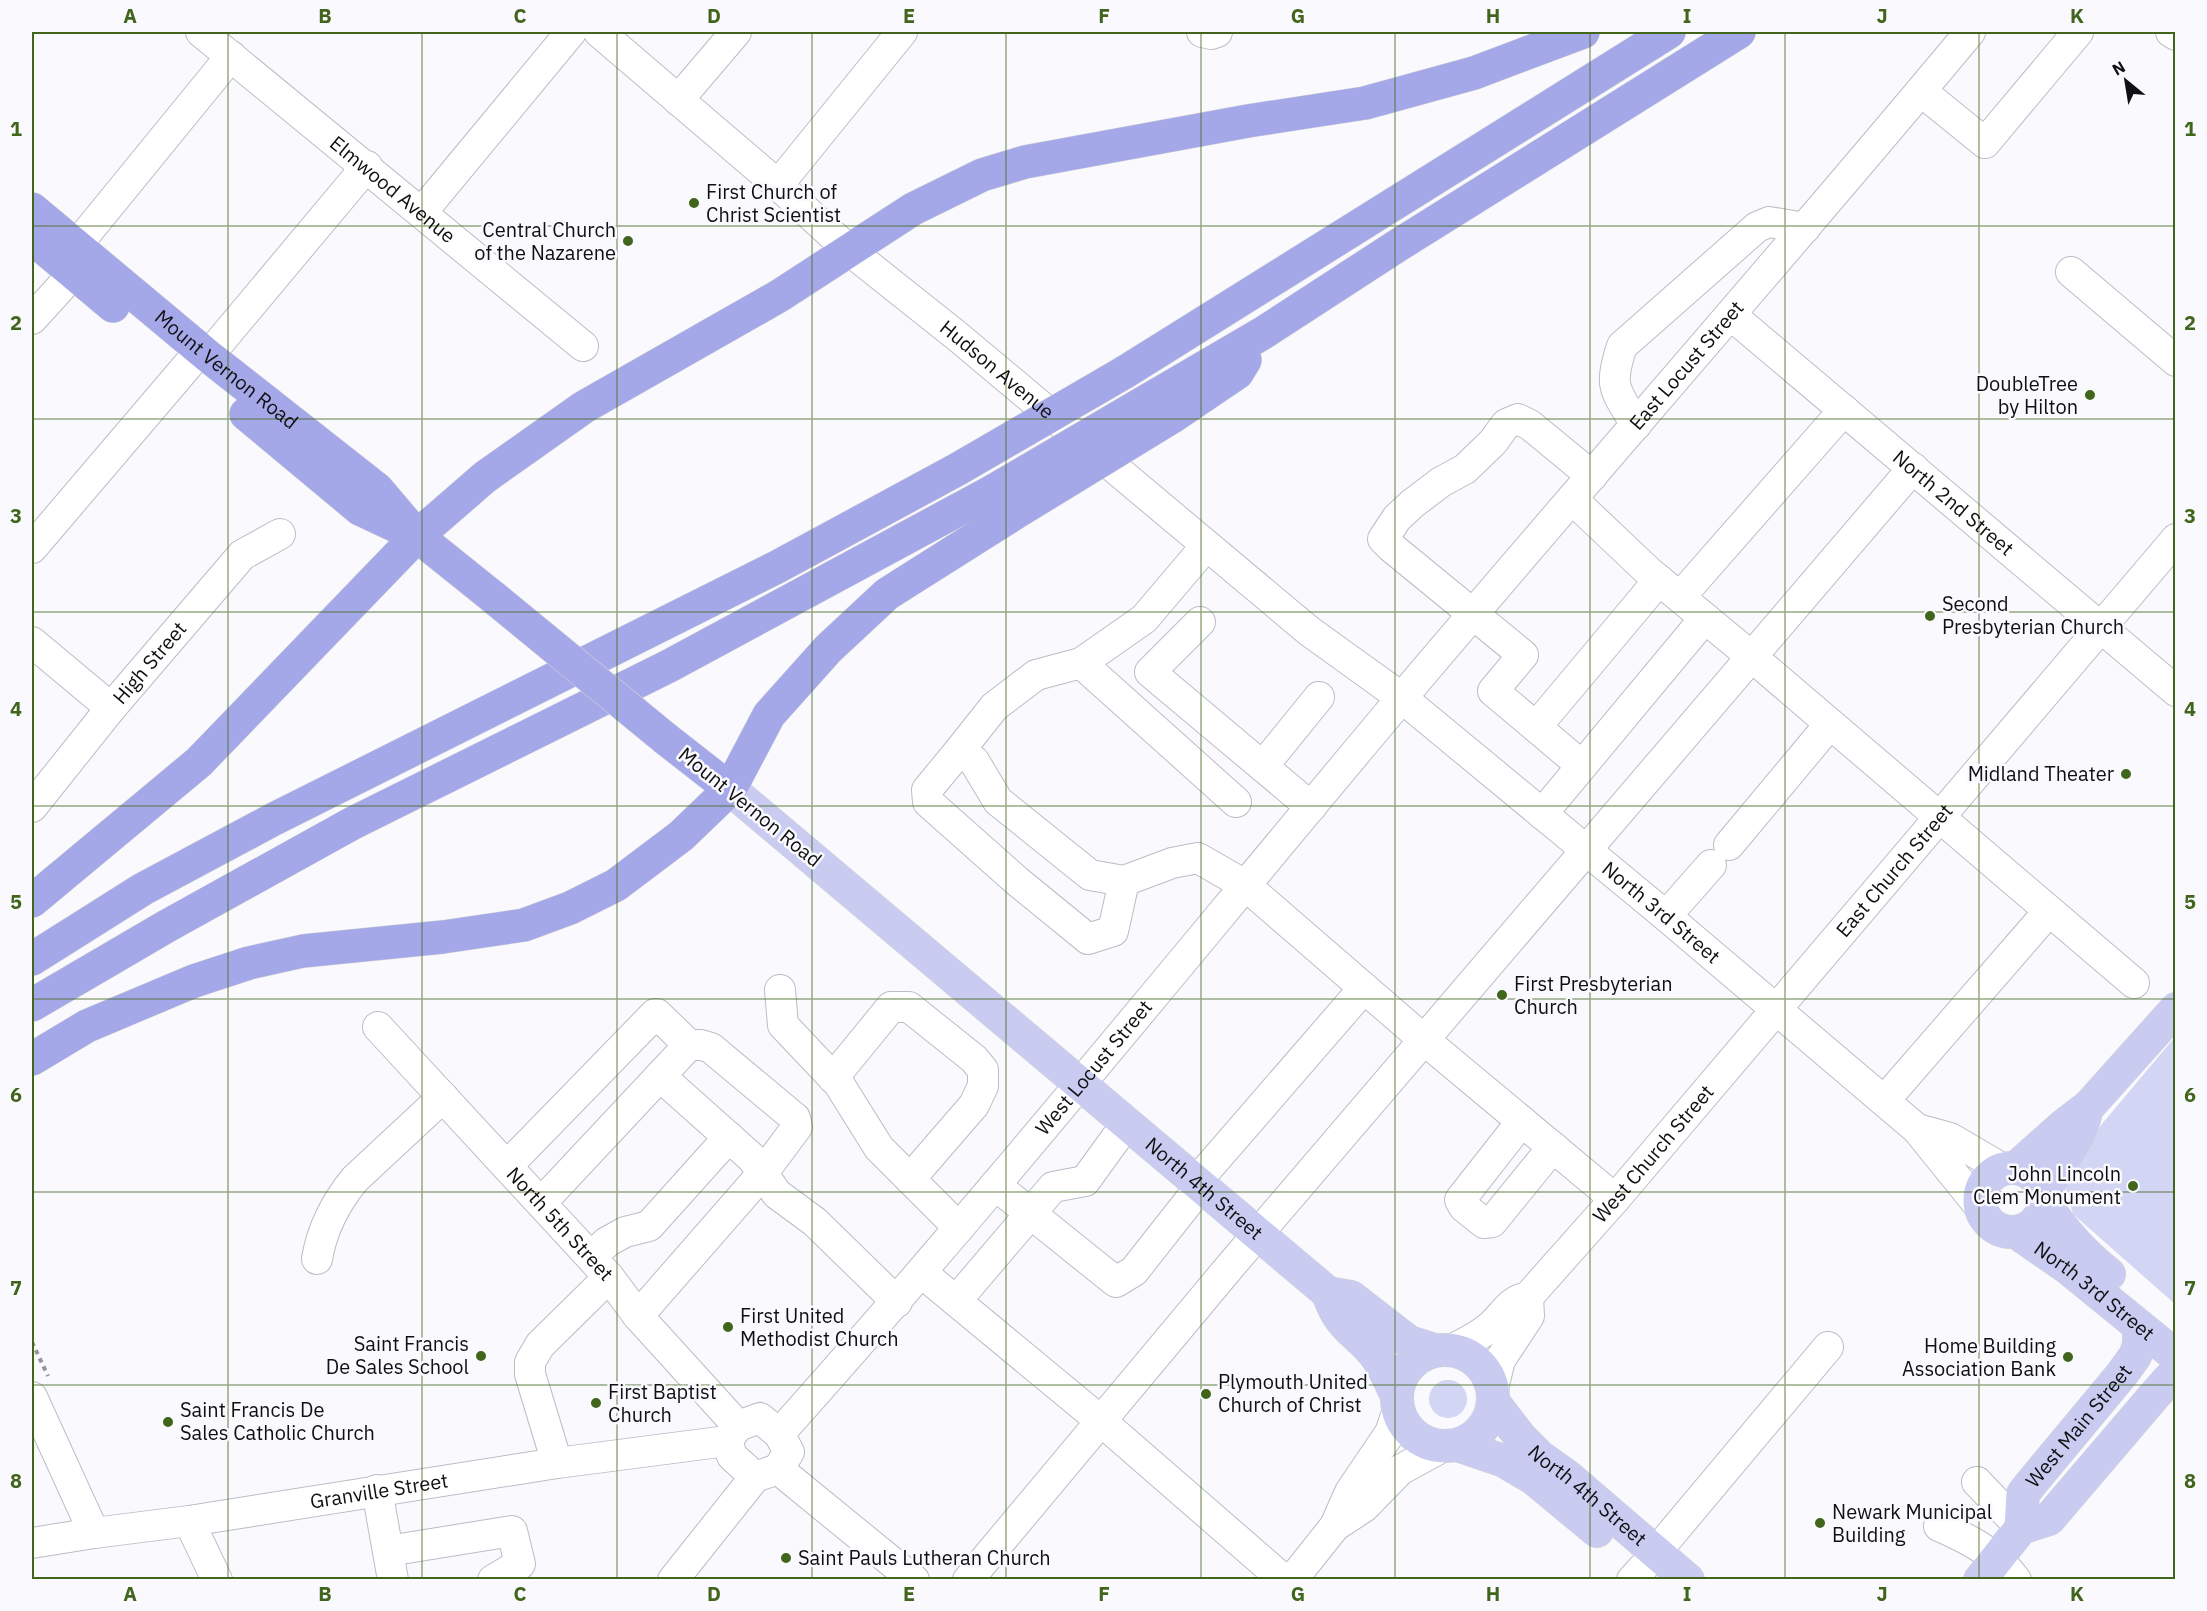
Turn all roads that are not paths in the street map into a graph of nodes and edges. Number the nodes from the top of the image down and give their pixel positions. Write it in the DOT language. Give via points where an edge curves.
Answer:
graph roads {
  1 [pos="201,32"];
  2 [pos="571,32"];
  3 [pos="599,32"];
  4 [pos="736,32"];
  5 [pos="900,32"];
  6 [pos="1202,32"];
  7 [pos="1217,32"];
  8 [pos="1583,32"];
  9 [pos="1669,32"];
  10 [pos="1739,32"];
  11 [pos="1970,32"];
  12 [pos="2078,32"];
  13 [pos="2171,32"];
  14 [pos="2175,35"];
  15 [pos="231,56"];
  16 [pos="1921,91"];
  17 [pos="678,100"];
  18 [pos="367,166"];
  19 [pos="778,185"];
  20 [pos="32,209"];
  21 [pos="422,212"];
  22 [pos="1805,228"];
  23 [pos="32,238"];
  24 [pos="850,251"];
  25 [pos="74,260"];
  26 [pos="2071,272"];
  27 [pos="1731,315"];
  28 [pos="32,319"];
  29 [pos="583,346"];
  30 [pos="198,361"];
  31 [pos="2175,361"];
  32 [pos="1844,410"];
  33 [pos="1636,425"];
  34 [pos="1913,468"];
  35 [pos="1592,476"];
  36 [pos="1572,499"];
  37 [pos="1004,502"];
  38 [pos="280,534"];
  39 [pos="417,536"];
  40 [pos="2175,539"];
  41 [pos="1206,546"];
  42 [pos="32,548"];
  43 [pos="1670,589"];
  44 [pos="1474,614"];
  45 [pos="1705,618"];
  46 [pos="1200,622"];
  47 [pos="2100,627"];
  48 [pos="32,642"];
  49 [pos="1752,657"];
  50 [pos="1081,663"];
  51 [pos="2175,691"];
  52 [pos="1319,697"];
  53 [pos="1402,698"];
  54 [pos="111,708"];
  55 [pos="1830,724"];
  56 [pos="1536,727"];
  57 [pos="960,750"];
  58 [pos="1263,766"];
  59 [pos="1582,766"];
  60 [pos="730,789"];
  61 [pos="34,798"];
  62 [pos="1236,802"];
  63 [pos="1311,807"];
  64 [pos="1542,814"];
  65 [pos="1938,817"];
  66 [pos="1587,851"];
  67 [pos="1124,881"];
  68 [pos="1245,885"];
  69 [pos="32,901"];
  70 [pos="2049,911"];
  71 [pos="1666,916"];
  72 [pos="32,959"];
  73 [pos="2134,983"];
  74 [pos="1364,988"];
  75 [pos="780,990"];
  76 [pos="32,1005"];
  77 [pos="1775,1009"];
  78 [pos="2175,1009"];
  79 [pos="378,1027"];
  80 [pos="1423,1040"];
  81 [pos="689,1045"];
  82 [pos="32,1059"];
  83 [pos="660,1076"];
  84 [pos="833,1078"];
  85 [pos="1080,1083"];
  86 [pos="443,1097"];
  87 [pos="1884,1101"];
  88 [pos="2089,1106"];
  89 [pos="1522,1121"];
  90 [pos="1127,1123"];
  91 [pos="1917,1129"];
  92 [pos="729,1137"];
  93 [pos="1553,1147"];
  94 [pos="507,1166"];
  95 [pos="2009,1168"];
  96 [pos="762,1174"];
  97 [pos="910,1179"];
  98 [pos="1199,1184"];
  99 [pos="995,1185"];
  100 [pos="2044,1197"];
  101 [pos="1615,1199"];
  102 [pos="541,1203"];
  103 [pos="1980,1207"];
  104 [pos="1030,1213"];
  105 [pos="959,1228"];
  106 [pos="2016,1232"];
  107 [pos="1258,1233"];
  108 [pos="317,1258"];
  109 [pos="600,1267"];
  110 [pos="922,1273"];
  111 [pos="1328,1293"];
  112 [pos="1528,1297"];
  113 [pos="956,1301"];
  114 [pos="897,1302"];
  115 [pos="638,1316"];
  116 [pos="2139,1326"];
  117 [pos="1828,1347"];
  118 [pos="1443,1350"];
  119 [pos="2174,1353"];
  120 [pos="1493,1395"];
  121 [pos="32,1397"];
  122 [pos="1397,1403"];
  123 [pos="1101,1421"];
  124 [pos="732,1433"];
  125 [pos="779,1434"];
  126 [pos="1450,1445"];
  127 [pos="557,1463"];
  128 [pos="766,1473"];
  129 [pos="1977,1482"];
  130 [pos="377,1490"];
  131 [pos="189,1521"];
  132 [pos="1335,1526"];
  133 [pos="1939,1526"];
  134 [pos="2022,1528"];
  135 [pos="94,1533"];
  136 [pos="32,1543"];
  137 [pos="391,1565"];
  138 [pos="1646,1570"];
  139 [pos="1998,1572"];
  140 [pos="217,1580"];
  141 [pos="493,1580"];
  142 [pos="673,1580"];
  143 [pos="914,1580"];
  144 [pos="968,1580"];
  145 [pos="1284,1580"];
  146 [pos="1292,1580"];
  147 [pos="1688,1580"];
  1 -- 15 [label="street, Elmwood Avenue"];
  2 -- 21 [label="street"];
  3 -- 17 [label="street, Hudson Avenue"];
  4 -- 17 [label="street"];
  5 -- 19 [label="street"];
  6 -- 7 [label="street"];
  8 -- 24 [label="highway" via="1474,73 1365,103 1025,162 946,191"];
  9 -- 72 [label="highway, bridge" via="1125,372 958,469 777,567 274,819 143,889"];
  10 -- 37 [label="highway, bridge" via="1400,243 1263,333 1161,408"];
  11 -- 16 [label="street, East Locust Street"];
  12 -- 16 [label="street" via="1985,143"];
  13 -- 14 [label="street"];
  15 -- 18 [label="street, Elmwood Avenue"];
  15 -- 25 [label="street"];
  16 -- 22 [label="street, East Locust Street"];
  17 -- 19 [label="street, Hudson Avenue"];
  18 -- 21 [label="street, Elmwood Avenue"];
  18 -- 30 [label="street"];
  19 -- 24 [label="street, Hudson Avenue"];
  20 -- 25 [label="highway, Mount Vernon Road"];
  21 -- 29 [label="street, Elmwood Avenue"];
  22 -- 27 [label="street, East Locust Street"];
  22 -- 33 [label="street" via="1769,222 1758,227 1622,346 1614,369 1614,387"];
  23 -- 25 [label="highway, Mount Vernon Road"];
  24 -- 39 [label="highway" via="584,407 485,477"];
  24 -- 41 [label="street, Hudson Avenue"];
  25 -- 28 [label="street"];
  25 -- 30 [label="highway, Mount Vernon Road"];
  26 -- 31 [label="street"];
  27 -- 32 [label="street, North 2nd Street"];
  27 -- 33 [label="street, East Locust Street"];
  30 -- 39 [label="highway, Mount Vernon Road" via="377,489"];
  30 -- 42 [label="street"];
  32 -- 34 [label="street, North 2nd Street"];
  32 -- 43 [label="street"];
  33 -- 35 [label="street, East Locust Street"];
  34 -- 47 [label="street, North 2nd Street"];
  34 -- 49 [label="street"];
  35 -- 36 [label="street, East Locust Street"];
  35 -- 44 [label="street" via="1518,419 1506,424 1465,469 1424,494 1397,518 1383,539"];
  36 -- 43 [label="street"];
  36 -- 44 [label="street, East Locust Street"];
  37 -- 60 [label="highway" via="887,594 828,649 769,715"];
  37 -- 76 [label="highway" via="353,823"];
  38 -- 54 [label="street, High Street" via="242,555"];
  39 -- 60 [label="highway, Mount Vernon Road, bridge"];
  39 -- 69 [label="highway" via="199,762"];
  40 -- 47 [label="street, East Church Street"];
  41 -- 50 [label="street" via="1144,619"];
  41 -- 53 [label="street, Hudson Avenue" via="1308,632"];
  43 -- 45 [label="street"];
  43 -- 56 [label="street"];
  44 -- 53 [label="street, East Locust Street"];
  44 -- 56 [label="street" via="1523,655 1493,691"];
  45 -- 49 [label="street"];
  45 -- 59 [label="street"];
  46 -- 58 [label="street" via="1150,672"];
  47 -- 51 [label="street, North 2nd Street"];
  47 -- 65 [label="street, East Church Street"];
  48 -- 54 [label="street"];
  49 -- 55 [label="street"];
  49 -- 66 [label="street"];
  50 -- 57 [label="street" via="1035,675 994,707"];
  50 -- 62 [label="street"];
  52 -- 58 [label="street"];
  53 -- 63 [label="street, West Locust Street"];
  53 -- 64 [label="street, North 3rd Street"];
  54 -- 61 [label="street, High Street"];
  55 -- 65 [label="street"];
  55 -- 71 [label="street"];
  56 -- 59 [label="street"];
  57 -- 67 [label="street" via="974,761 998,801 1090,875"];
  57 -- 67 [label="street" via="927,790 927,802 1088,939 1113,931"];
  58 -- 63 [label="street"];
  59 -- 64 [label="street"];
  60 -- 82 [label="highway" via="681,836 625,878 570,908 524,925 303,951 249,963 194,981 87,1026"];
  60 -- 85 [label="main road, Mount Vernon Road"];
  63 -- 68 [label="street, West Locust Street"];
  64 -- 66 [label="street, North 3rd Street"];
  65 -- 70 [label="street"];
  65 -- 77 [label="street, East Church Street"];
  66 -- 71 [label="street, North 3rd Street"];
  66 -- 80 [label="street"];
  67 -- 68 [label="street" via="1198,858"];
  68 -- 74 [label="street"];
  68 -- 85 [label="street, West Locust Street"];
  70 -- 73 [label="street"];
  70 -- 87 [label="street"];
  71 -- 77 [label="street, North 3rd Street"];
  74 -- 80 [label="street"];
  74 -- 98 [label="street"];
  75 -- 84 [label="street" via="783,1025"];
  77 -- 87 [label="street, North 3rd Street"];
  77 -- 101 [label="street, West Church Street"];
  78 -- 88 [label="main road"];
  79 -- 86 [label="street, North 5th Street"];
  80 -- 89 [label="street"];
  80 -- 107 [label="street"];
  81 -- 83 [label="street"];
  81 -- 94 [label="street" via="655,1014"];
  81 -- 96 [label="street" via="711,1048 795,1118 797,1127"];
  83 -- 92 [label="street"];
  83 -- 102 [label="street"];
  84 -- 97 [label="street" via="879,1148"];
  84 -- 97 [label="street" via="891,1007 909,1007 983,1070 982,1086 974,1105"];
  85 -- 90 [label="main road, North 4th Street"];
  85 -- 99 [label="street, West Locust Street"];
  86 -- 94 [label="street, North 5th Street"];
  86 -- 108 [label="street" via="355,1179 320,1237"];
  87 -- 91 [label="street, North 3rd Street"];
  88 -- 95 [label="main road"];
  88 -- 100 [label="main road"];
  89 -- 93 [label="street"];
  89 -- 93 [label="street" via="1460,1200 1464,1208 1484,1223 1492,1222"];
  90 -- 98 [label="main road, North 4th Street"];
  90 -- 104 [label="street" via="1085,1180 1053,1187"];
  91 -- 95 [label="street, North 3rd Street" via="1950,1138"];
  91 -- 103 [label="street, North 3rd Street"];
  92 -- 96 [label="street" via="752,1158"];
  92 -- 109 [label="street" via="649,1226 607,1242"];
  93 -- 101 [label="street"];
  94 -- 102 [label="street, North 5th Street"];
  95 -- 100 [label="main road" via="2034,1176"];
  95 -- 103 [label="main road" via="1994,1173 1982,1188"];
  96 -- 114 [label="street" via="777,1194 815,1222"];
  96 -- 115 [label="street"];
  97 -- 105 [label="street"];
  98 -- 104 [label="street" via="1134,1271 1116,1282"];
  98 -- 107 [label="main road, North 4th Street"];
  99 -- 104 [label="street"];
  99 -- 105 [label="street, West Locust Street"];
  100 -- 106 [label="main road" via="2039,1218"];
  100 -- 119 [label="main road, North 3rd Street" via="2068,1236"];
  101 -- 112 [label="street, West Church Street"];
  102 -- 109 [label="street, North 5th Street"];
  103 -- 106 [label="main road" via="1989,1223"];
  104 -- 113 [label="street"];
  105 -- 110 [label="street, West Locust Street"];
  106 -- 116 [label="main road, North 3rd Street"];
  107 -- 111 [label="main road, North 4th Street"];
  107 -- 123 [label="street"];
  109 -- 115 [label="street, North 5th Street"];
  109 -- 127 [label="street" via="530,1362 530,1374"];
  110 -- 113 [label="street"];
  110 -- 114 [label="street, West Locust Street"];
  111 -- 118 [label="main road, North 4th Street" via="1351,1297 1409,1342"];
  111 -- 122 [label="main road, North 4th Street" via="1335,1313 1374,1353"];
  112 -- 118 [label="street, West Church Street" via="1509,1305 1491,1326 1469,1341"];
  112 -- 120 [label="street" via="1529,1316 1500,1360"];
  113 -- 123 [label="street"];
  114 -- 125 [label="street, West Locust Street"];
  115 -- 124 [label="street, North 5th Street"];
  116 -- 119 [label="main road, North 3rd Street"];
  116 -- 134 [label="main road, West Main Street" via="2136,1356 2023,1494"];
  117 -- 138 [label="street"];
  118 -- 120 [label="main road" via="1465,1353 1478,1362 1487,1374"];
  118 -- 122 [label="main road" via="1420,1357 1408,1367 1400,1381"];
  119 -- 134 [label="main road, West Main Street" via="2170,1378 2049,1519"];
  120 -- 126 [label="main road" via="1491,1414 1478,1434"];
  120 -- 138 [label="main road, North 4th Street" via="1521,1438 1567,1476"];
  121 -- 135 [label="street"];
  122 -- 126 [label="main road" via="1404,1424 1415,1436 1428,1443"];
  122 -- 132 [label="street" via="1390,1433 1350,1492"];
  123 -- 144 [label="street"];
  123 -- 145 [label="street"];
  124 -- 125 [label="street" via="760,1418"];
  124 -- 127 [label="street, Granville Street"];
  124 -- 128 [label="street" via="732,1456"];
  125 -- 128 [label="street" via="789,1452"];
  126 -- 132 [label="street" via="1400,1470 1364,1507"];
  126 -- 138 [label="main road, North 4th Street" via="1504,1461 1533,1478"];
  127 -- 130 [label="street, Granville Street"];
  128 -- 142 [label="street"];
  128 -- 143 [label="street"];
  129 -- 134 [label="street"];
  130 -- 131 [label="street, Granville Street"];
  130 -- 137 [label="street"];
  131 -- 135 [label="street, Granville Street"];
  131 -- 140 [label="street"];
  132 -- 146 [label="street"];
  133 -- 139 [label="street" via="1967,1538"];
  134 -- 139 [label="main road"];
  135 -- 136 [label="street, Granville Street"];
  137 -- 141 [label="street" via="512,1531 520,1564"];
  138 -- 147 [label="main road, North 4th Street"];
}
